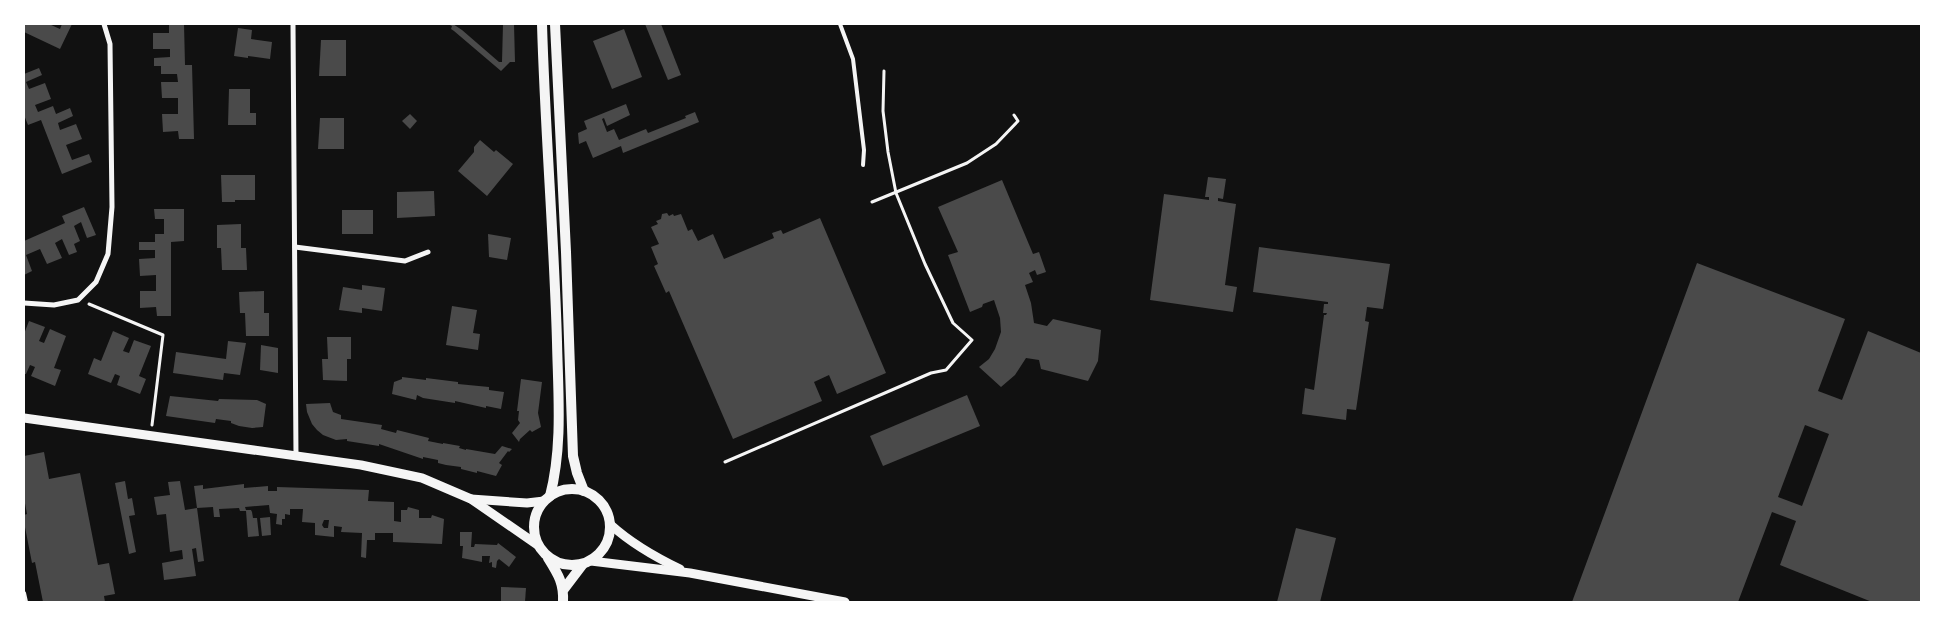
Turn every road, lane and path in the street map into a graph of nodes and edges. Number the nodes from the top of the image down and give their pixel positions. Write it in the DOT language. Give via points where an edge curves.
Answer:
graph roads {
  1 [pos="104,24"];
  2 [pos="293,24"];
  3 [pos="542,24"];
  4 [pos="555,24"];
  5 [pos="840,24"];
  6 [pos="884,71"];
  7 [pos="1014,115"];
  8 [pos="863,165"];
  9 [pos="896,193"];
  10 [pos="872,202"];
  11 [pos="295,247"];
  12 [pos="428,252"];
  13 [pos="78,300"];
  14 [pos="24,303"];
  15 [pos="24,418"];
  16 [pos="151,436"];
  17 [pos="296,456"];
  18 [pos="725,462"];
  19 [pos="584,491"];
  20 [pos="547,498"];
  21 [pos="471,499"];
  22 [pos="611,525"];
  23 [pos="539,546"];
  24 [pos="546,555"];
  25 [pos="587,562"];
  26 [pos="690,573"];
  27 [pos="564,589"];
  28 [pos="24,592"];
  29 [pos="26,602"];
  30 [pos="563,602"];
  31 [pos="845,602"];
  1 -- 13 [label="street" via="110,44 112,208 108,254 96,282"];
  2 -- 11 [label="street"];
  3 -- 20 [label="main road" via="558,378 557,456 555,476"];
  4 -- 19 [label="main road" via="573,456"];
  5 -- 8 [label="lane" via="854,59"];
  6 -- 9 [label="path" via="883,111"];
  7 -- 9 [label="path" via="1018,121 996,144 968,162"];
  9 -- 10 [label="path"];
  9 -- 18 [label="path" via="953,323 972,340 946,370 931,373"];
  11 -- 12 [label="street" via="405,261"];
  11 -- 17 [label="street"];
  13 -- 14 [label="street" via="54,305"];
  13 -- 16 [label="path" via="163,335"];
  15 -- 16 [label="street"];
  16 -- 17 [label="street"];
  17 -- 21 [label="street" via="368,466 422,478"];
  19 -- 20 [label="main road" via="566,489"];
  19 -- 22 [label="main road" via="593,494 605,508"];
  20 -- 21 [label="street" via="527,503"];
  20 -- 23 [label="main road" via="534,523"];
  21 -- 23 [label="street"];
  22 -- 25 [label="main road" via="608,542 598,556"];
  22 -- 26 [label="street" via="650,554"];
  23 -- 24 [label="main road"];
  24 -- 25 [label="main road" via="567,566"];
  24 -- 27 [label="main road"];
  25 -- 26 [label="street"];
  25 -- 27 [label="main road"];
  26 -- 31 [label="street"];
  27 -- 30 [label="main road"];
  28 -- 29 [label="lane"];
}
